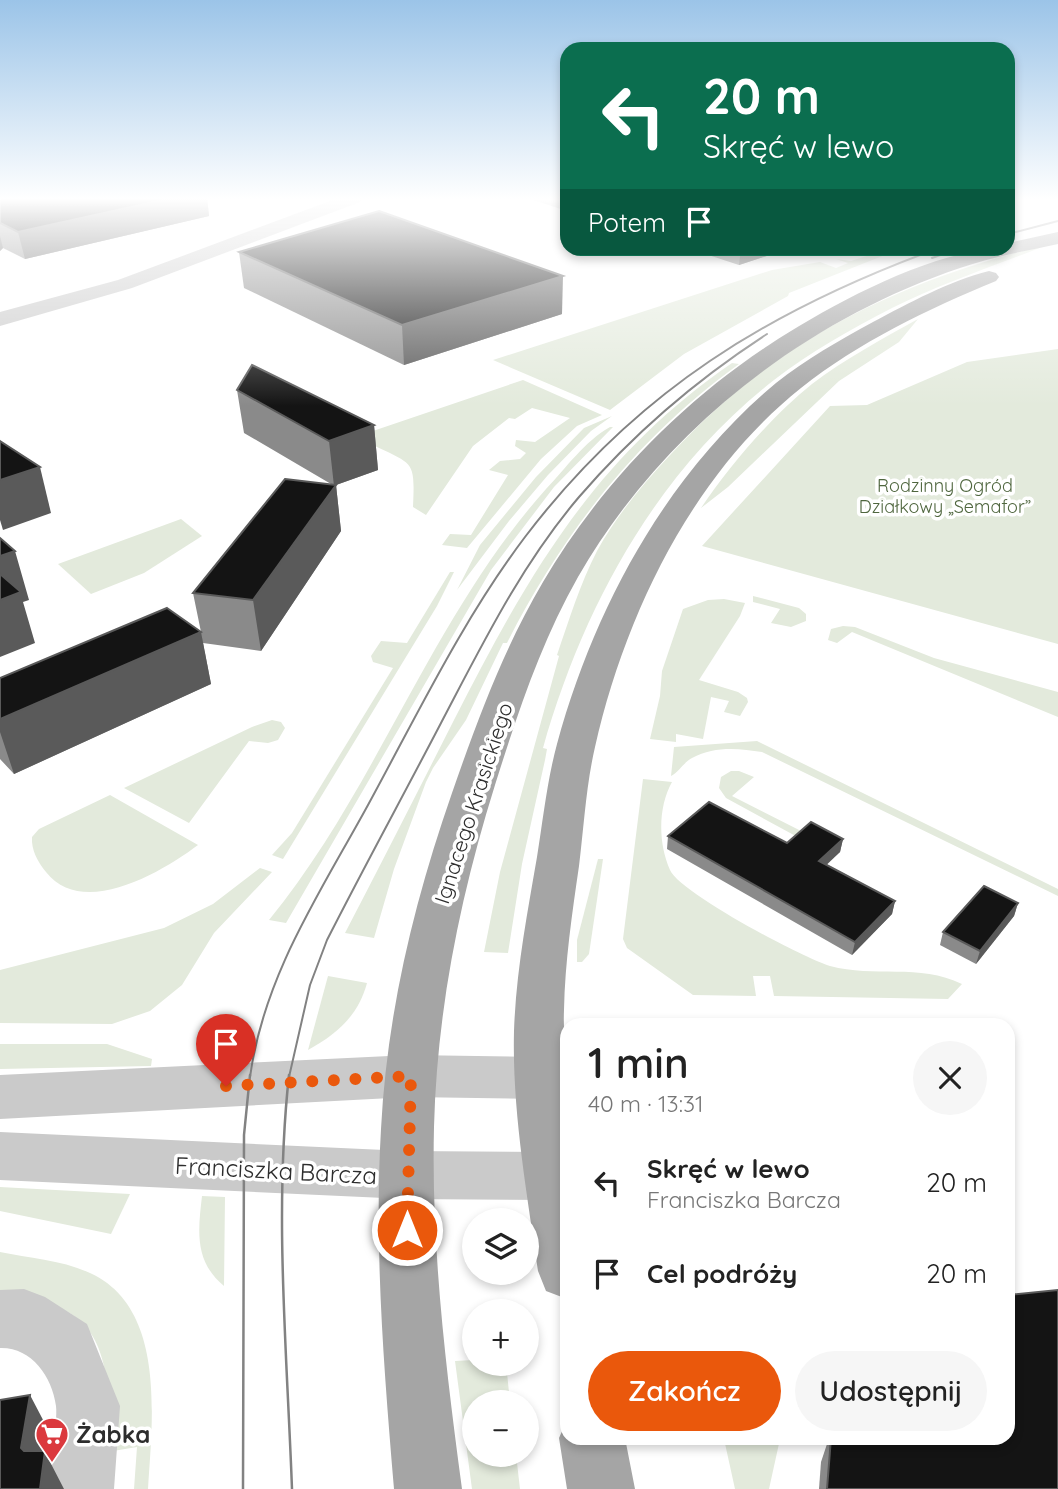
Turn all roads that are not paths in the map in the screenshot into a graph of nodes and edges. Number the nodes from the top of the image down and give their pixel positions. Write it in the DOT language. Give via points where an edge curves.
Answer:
graph roads {
  1 [pos="169,267"];
  2 [pos="941,267"];
  3 [pos="1018,267"];
  4 [pos="0,319"];
  5 [pos="411,1076"];
  6 [pos="541,1078"];
  7 [pos="0,1097"];
  8 [pos="0,1156"];
  9 [pos="406,1175"];
  10 [pos="552,1175"];
  11 [pos="560,1226"];
  12 [pos="0,1318"];
  13 [pos="593,1445"];
  14 [pos="80,1489"];
  15 [pos="428,1489"];
  16 [pos="601,1489"];
  1 -- 4 [label="street"];
  2 -- 5 [label="main road, Ignacego Krasickiego" via="832,316 728,385 689,418 624,487 555,590 496,720 457,839 426,958"];
  3 -- 6 [label="main road" via="903,314 799,378 720,454 655,545 624,601 575,750 541,971"];
  5 -- 6 [label="street"];
  5 -- 7 [label="street"];
  5 -- 9 [label="main road, Ignacego Krasickiego"];
  6 -- 10 [label="main road"];
  8 -- 9 [label="street, Franciszka Barcza"];
  9 -- 10 [label="street, Franciszka Barcza"];
  9 -- 15 [label="main road, Ignacego Krasickiego" via="411,1308"];
  10 -- 11 [label="main road"];
  12 -- 14 [label="street" via="24,1318 65,1346 88,1406"];
  13 -- 16 [label="main road"];
}
